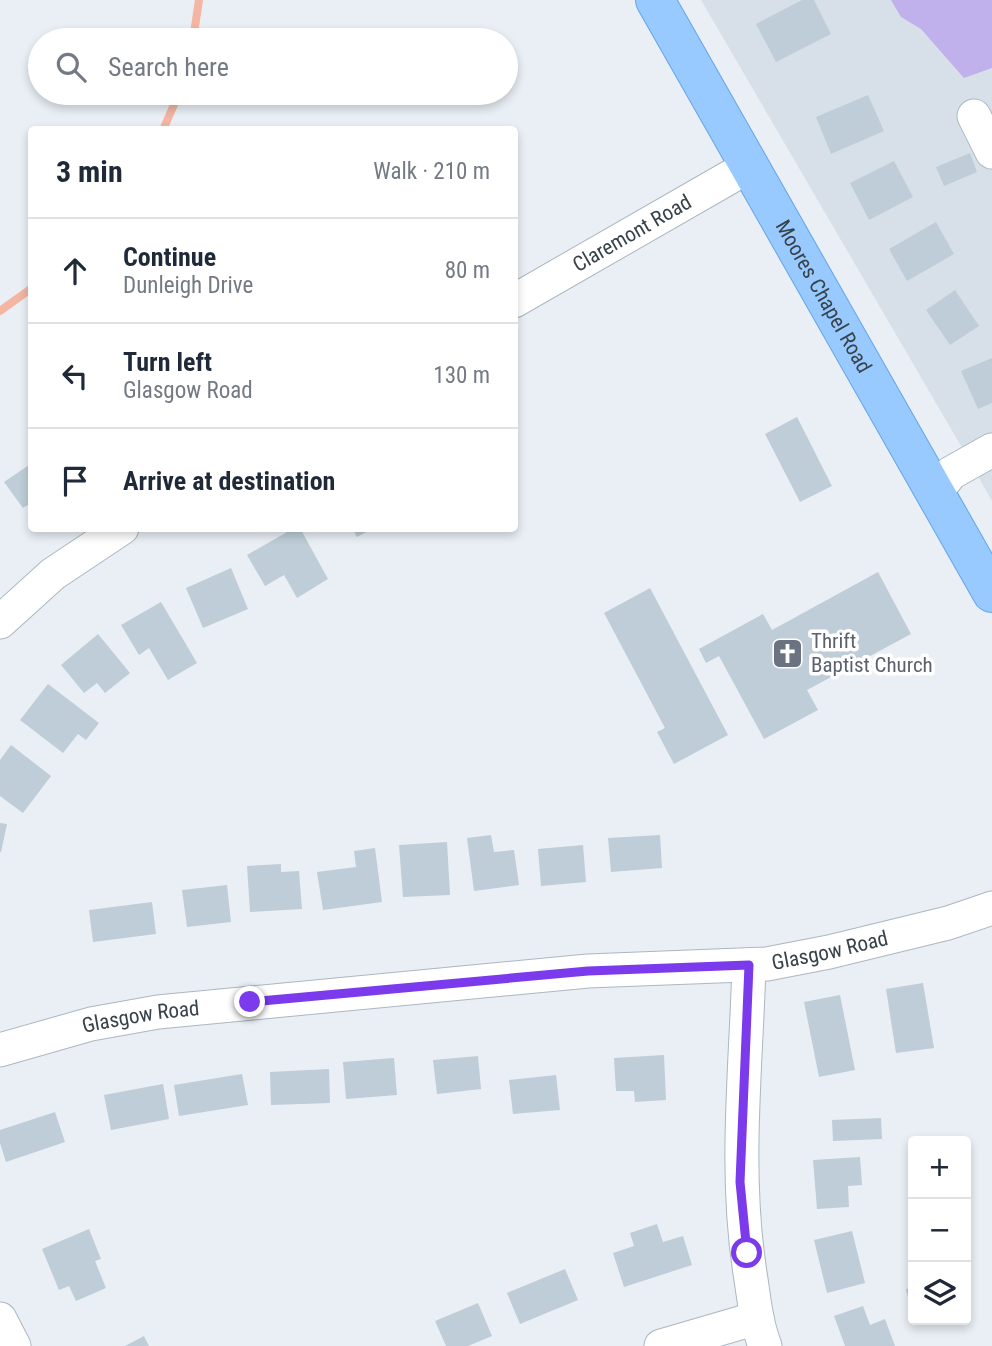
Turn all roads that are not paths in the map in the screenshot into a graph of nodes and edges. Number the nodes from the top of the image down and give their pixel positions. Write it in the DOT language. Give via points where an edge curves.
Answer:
graph roads {
  1 [pos="655,0"];
  2 [pos="974,116"];
  3 [pos="992,152"];
  4 [pos="751,164"];
  5 [pos="518,300"];
  6 [pos="992,450"];
  7 [pos="935,493"];
  8 [pos="116,532"];
  9 [pos="992,593"];
  10 [pos="0,621"];
  11 [pos="992,908"];
  12 [pos="749,965"];
  13 [pos="0,1050"];
  14 [pos="0,1319"];
  15 [pos="761,1332"];
  16 [pos="14,1346"];
  17 [pos="661,1346"];
  1 -- 4 [label="main road, Moores Chapel Road"];
  2 -- 3 [label="street"];
  4 -- 5 [label="street, Claremont Road"];
  4 -- 7 [label="main road, Moores Chapel Road"];
  6 -- 7 [label="street" via="951,473"];
  7 -- 9 [label="main road, Moores Chapel Road"];
  8 -- 10 [label="street" via="54,573"];
  11 -- 12 [label="street, Glasgow Road" via="829,953"];
  12 -- 13 [label="street, Glasgow Road" via="588,971 158,1012 91,1024"];
  12 -- 15 [label="street" via="740,1182"];
  14 -- 16 [label="street"];
  15 -- 17 [label="street"];
}
